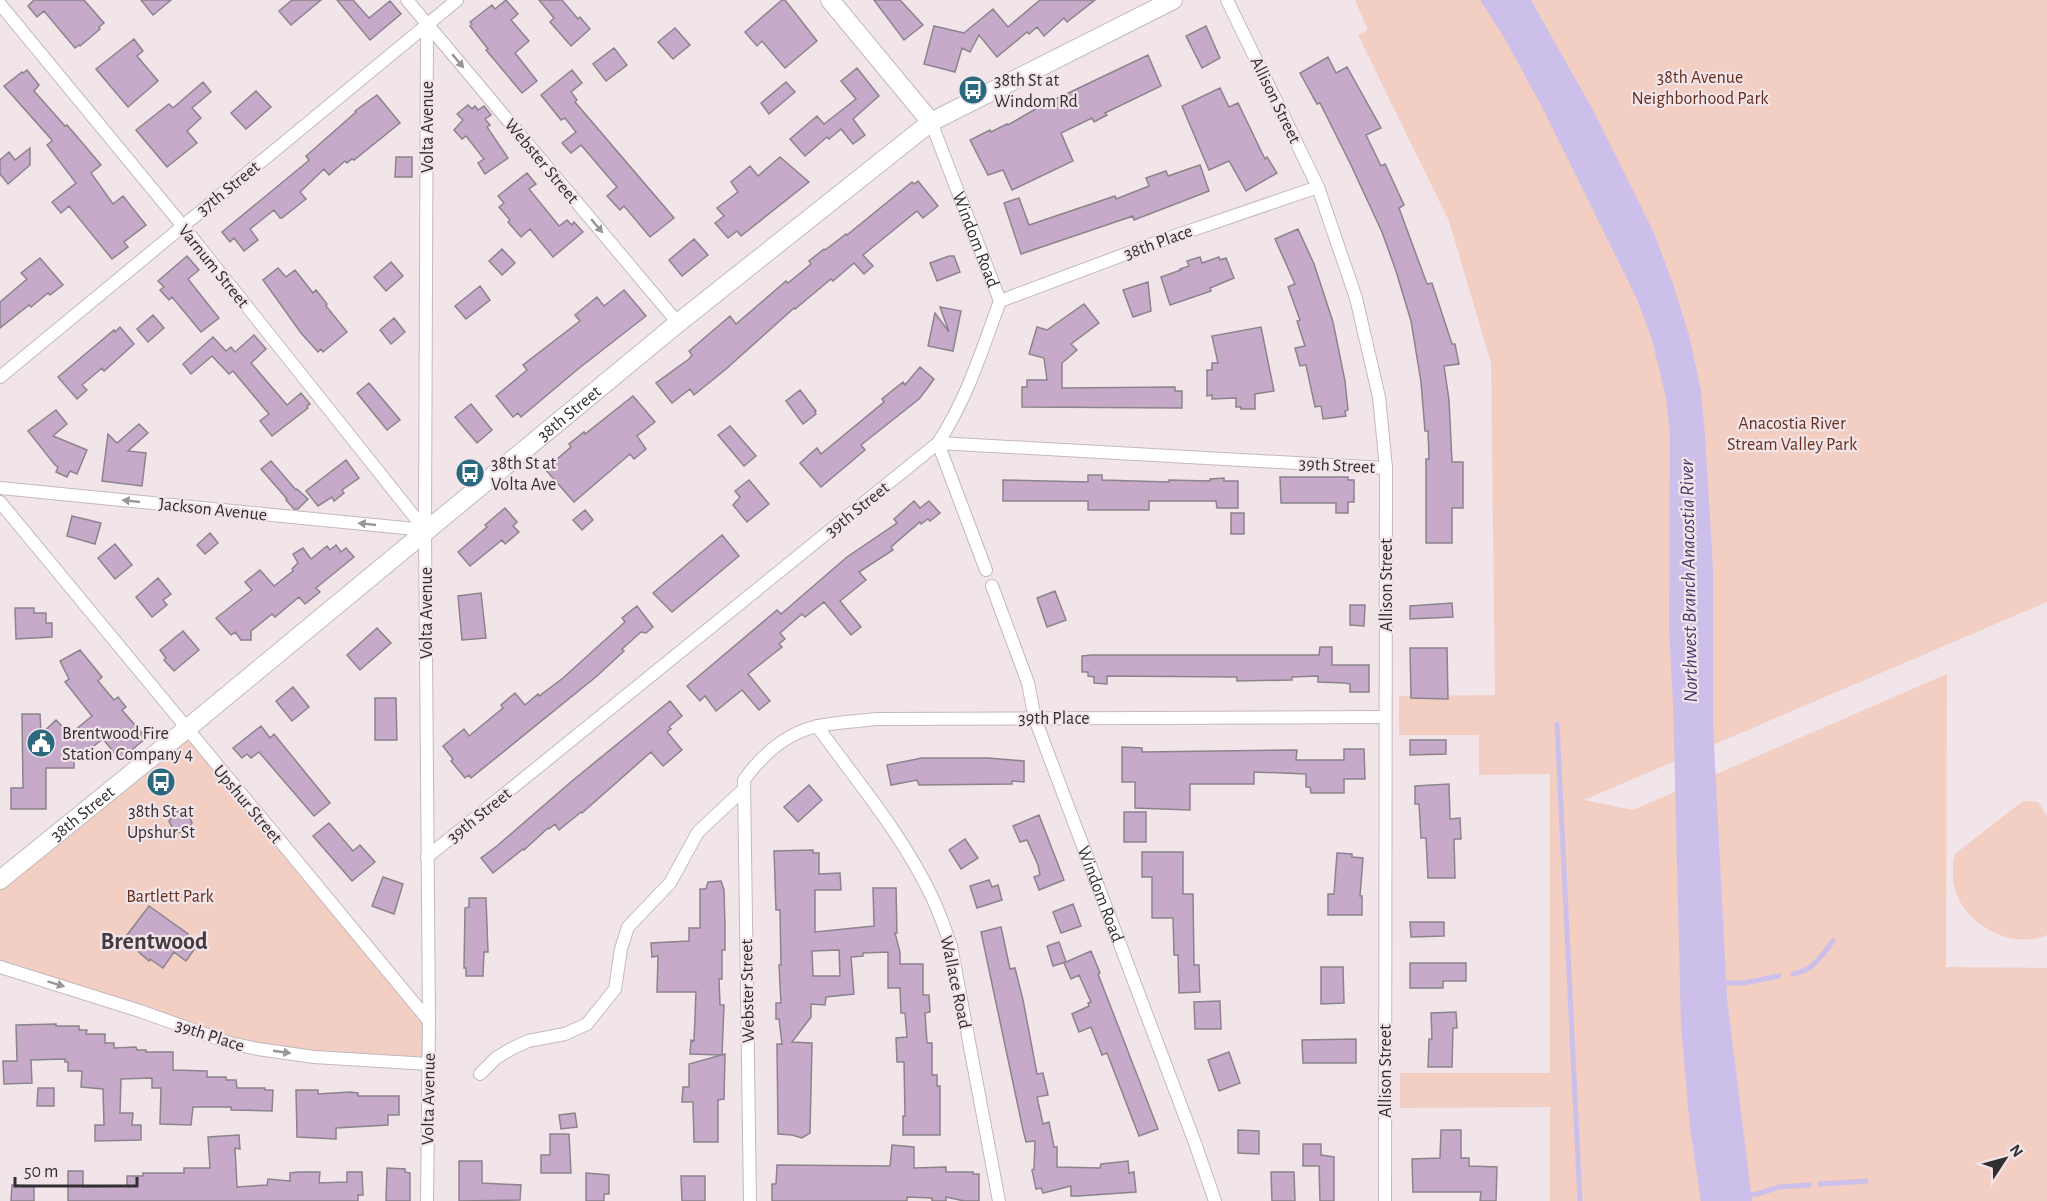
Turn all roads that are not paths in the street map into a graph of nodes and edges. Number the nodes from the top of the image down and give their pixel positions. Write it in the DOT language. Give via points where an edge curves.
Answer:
graph roads {
  1 [pos="407,0"];
  2 [pos="457,0"];
  3 [pos="830,0"];
  4 [pos="1173,0"];
  5 [pos="1227,0"];
  6 [pos="0,4"];
  7 [pos="428,25"];
  8 [pos="932,122"];
  9 [pos="1318,187"];
  10 [pos="182,225"];
  11 [pos="999,301"];
  12 [pos="678,323"];
  13 [pos="0,377"];
  14 [pos="938,443"];
  15 [pos="1386,468"];
  16 [pos="0,488"];
  17 [pos="0,502"];
  18 [pos="425,530"];
  19 [pos="986,570"];
  20 [pos="992,586"];
  21 [pos="1385,717"];
  22 [pos="1035,719"];
  23 [pos="817,726"];
  24 [pos="186,729"];
  25 [pos="744,785"];
  26 [pos="427,857"];
  27 [pos="0,880"];
  28 [pos="0,966"];
  29 [pos="429,1021"];
  30 [pos="429,1065"];
  31 [pos="480,1074"];
  32 [pos="427,1201"];
  33 [pos="750,1201"];
  34 [pos="999,1201"];
  35 [pos="1215,1201"];
  36 [pos="1385,1201"];
  1 -- 7 [label="street, Webster Street"];
  2 -- 7 [label="street, 37th Street"];
  3 -- 8 [label="main road, Windom Road"];
  4 -- 8 [label="main road, 38th Street"];
  5 -- 9 [label="street, Allison Street"];
  6 -- 10 [label="street, Varnum Street"];
  7 -- 10 [label="street, 37th Street"];
  7 -- 12 [label="street, Webster Street, one-way"];
  7 -- 18 [label="street, Volta Avenue"];
  8 -- 11 [label="street, Windom Road"];
  8 -- 12 [label="main road, 38th Street"];
  9 -- 11 [label="street, 38th Place"];
  9 -- 15 [label="street, Allison Street" via="1356,298 1379,397"];
  10 -- 13 [label="street, 37th Street"];
  10 -- 18 [label="street, Varnum Street"];
  11 -- 14 [label="street, Windom Road" via="973,375 954,419"];
  12 -- 18 [label="main road, 38th Street"];
  14 -- 15 [label="street, 39th Street"];
  14 -- 19 [label="street"];
  14 -- 26 [label="street, 39th Street"];
  15 -- 21 [label="street, Allison Street"];
  18 -- 16 [label="street, Jackson Avenue, one-way"];
  17 -- 24 [label="street, Upshur Street"];
  18 -- 24 [label="main road, 38th Street"];
  18 -- 26 [label="street, Volta Avenue"];
  20 -- 22 [label="street, Windom Road" via="1028,683"];
  21 -- 22 [label="street, 39th Place"];
  21 -- 36 [label="street, Allison Street"];
  22 -- 23 [label="street, 39th Place" via="878,719"];
  22 -- 35 [label="street, Windom Road"];
  23 -- 25 [label="street, 39th Place" via="764,755"];
  23 -- 34 [label="street, Wallace Road" via="903,846 941,917 951,946"];
  24 -- 27 [label="main road, 38th Street"];
  24 -- 29 [label="street, Upshur Street"];
  25 -- 31 [label="street, 39th Place" via="698,832 670,883 628,927 615,990 587,1024 566,1034 528,1041 496,1058"];
  25 -- 33 [label="street, Webster Street"];
  26 -- 29 [label="street, Volta Avenue"];
  28 -- 30 [label="street, 39th Place, one-way" via="230,1043 314,1057"];
  29 -- 30 [label="street, Volta Avenue"];
  30 -- 32 [label="street, Volta Avenue"];
}
